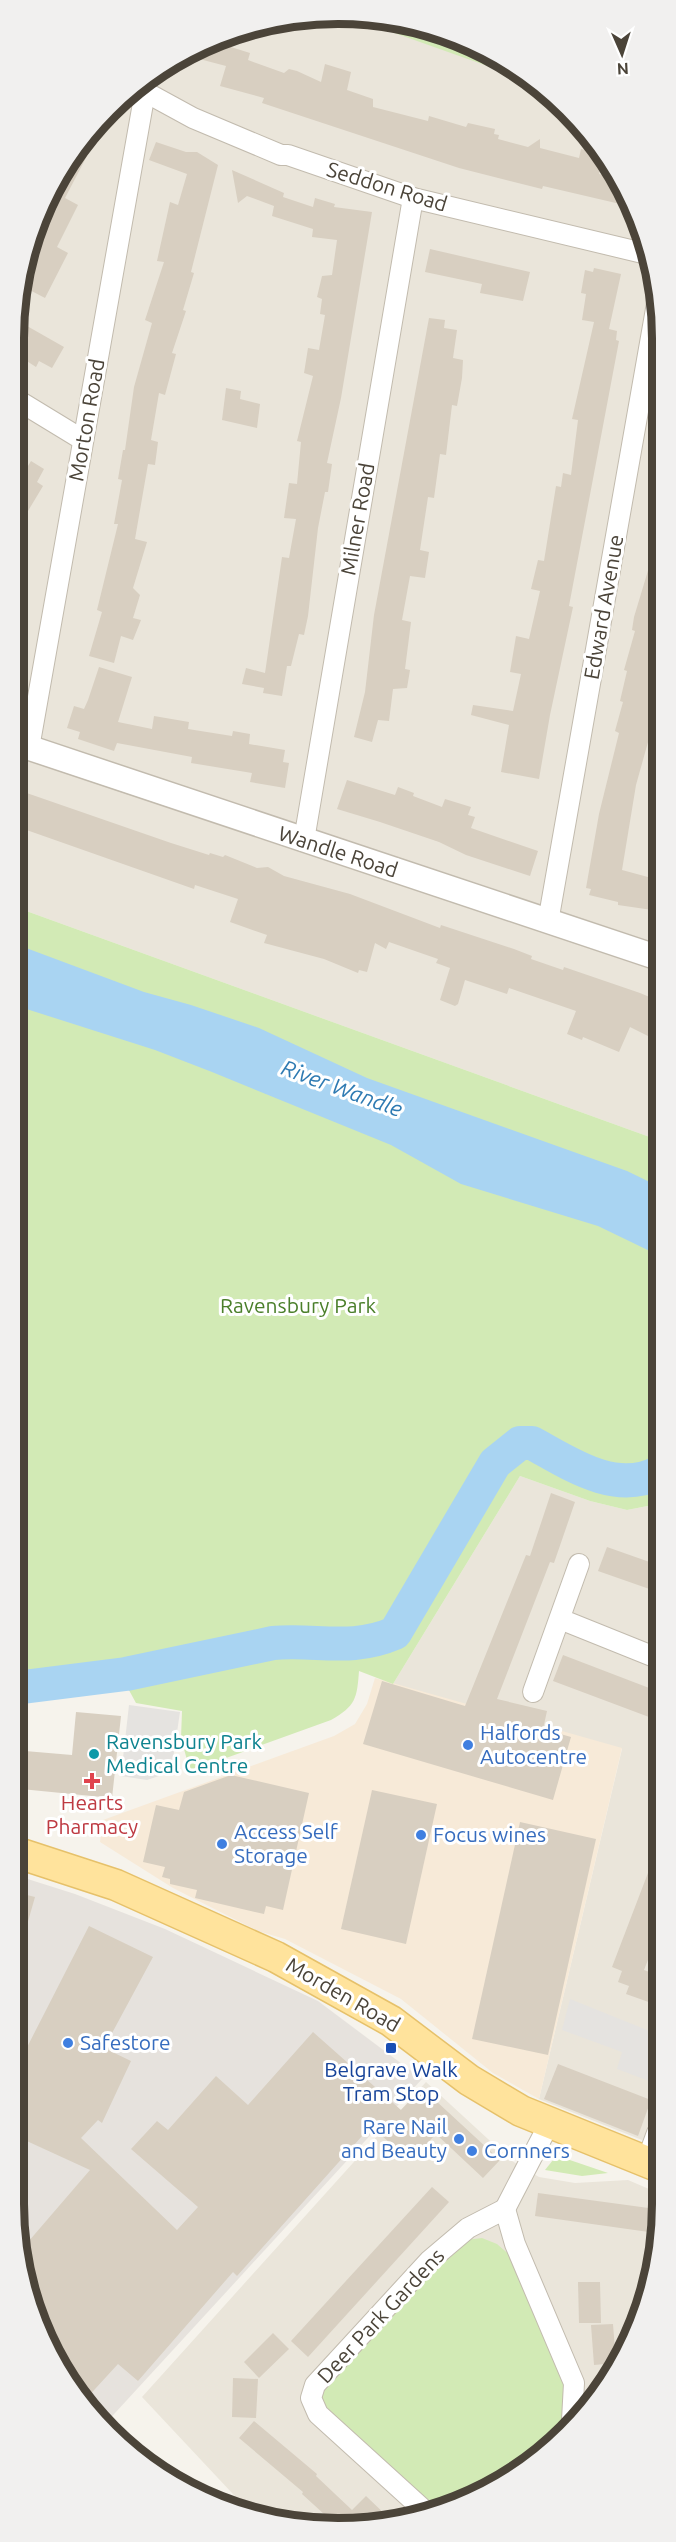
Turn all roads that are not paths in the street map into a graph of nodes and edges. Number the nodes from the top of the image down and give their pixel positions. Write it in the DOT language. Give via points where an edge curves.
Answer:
graph roads {
  1 [pos="144,92"];
  2 [pos="140,94"];
  3 [pos="413,198"];
  4 [pos="640,252"];
  5 [pos="652,333"];
  6 [pos="24,404"];
  7 [pos="83,440"];
  8 [pos="24,746"];
  9 [pos="304,840"];
  10 [pos="548,922"];
  11 [pos="652,956"];
  12 [pos="579,1564"];
  13 [pos="560,1619"];
  14 [pos="652,1656"];
  15 [pos="533,1692"];
  16 [pos="24,1855"];
  17 [pos="549,2124"];
  18 [pos="651,2164"];
  19 [pos="505,2209"];
  20 [pos="572,2413"];
  21 [pos="420,2507"];
  1 -- 3 [label="street, Seddon Road" via="265,150"];
  2 -- 7 [label="street, Morton Road"];
  3 -- 4 [label="street, Seddon Road"];
  3 -- 9 [label="street, Milner Road"];
  5 -- 10 [label="street, Edward Avenue"];
  6 -- 7 [label="street"];
  7 -- 8 [label="street, Morton Road"];
  8 -- 9 [label="street, Wandle Road"];
  9 -- 10 [label="street, Wandle Road"];
  10 -- 11 [label="street, Wandle Road"];
  12 -- 13 [label="street"];
  13 -- 14 [label="street"];
  13 -- 15 [label="street"];
  16 -- 17 [label="main road, Morden Road" via="116,1885 276,1957 391,2020 469,2080"];
  17 -- 18 [label="main road, Morden Road"];
  17 -- 19 [label="street"];
  19 -- 20 [label="street" via="515,2244 573,2383"];
  19 -- 21 [label="street, Deer Park Gardens" via="468,2228 429,2261 315,2385 311,2398 318,2414"];
}
